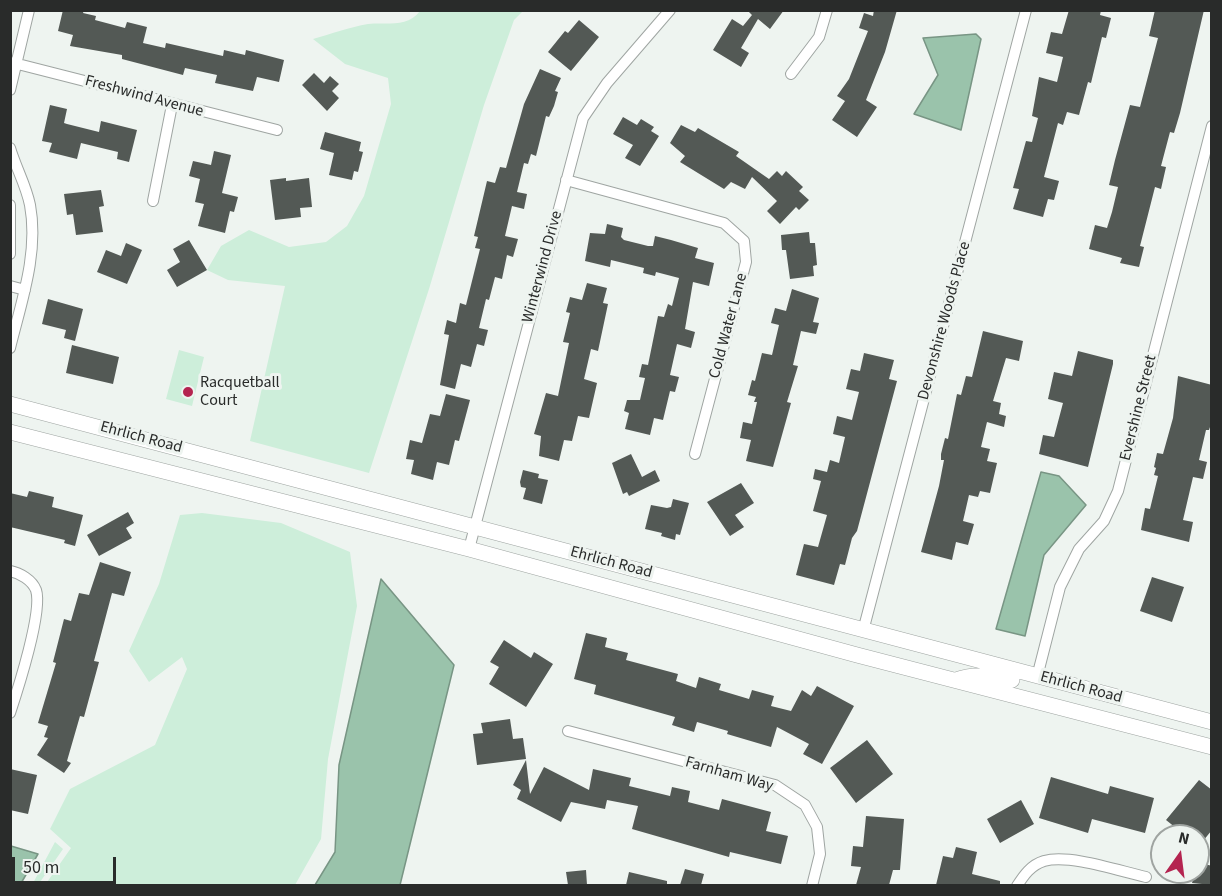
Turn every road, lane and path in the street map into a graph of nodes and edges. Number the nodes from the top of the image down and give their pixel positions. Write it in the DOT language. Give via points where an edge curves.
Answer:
graph roads {
  1 [pos="29,10"];
  2 [pos="670,10"];
  3 [pos="827,10"];
  4 [pos="1026,10"];
  5 [pos="13,63"];
  6 [pos="791,74"];
  7 [pos="10,90"];
  8 [pos="172,105"];
  9 [pos="1212,126"];
  10 [pos="278,130"];
  11 [pos="10,148"];
  12 [pos="567,180"];
  13 [pos="153,201"];
  14 [pos="10,205"];
  15 [pos="10,254"];
  16 [pos="10,286"];
  17 [pos="25,290"];
  18 [pos="10,348"];
  19 [pos="10,404"];
  20 [pos="10,432"];
  21 [pos="695,454"];
  22 [pos="473,526"];
  23 [pos="468,549"];
  24 [pos="10,571"];
  25 [pos="863,631"];
  26 [pos="1038,677"];
  27 [pos="953,681"];
  28 [pos="1116,698"];
  29 [pos="10,713"];
  30 [pos="1212,722"];
  31 [pos="568,731"];
  32 [pos="1212,747"];
  33 [pos="1146,877"];
  34 [pos="812,885"];
  35 [pos="1017,885"];
  1 -- 5 [label="street"];
  2 -- 12 [label="street, Winterwind Drive" via="583,118"];
  3 -- 6 [label="street" via="819,37"];
  4 -- 25 [label="street, Devonshire Woods Place"];
  5 -- 7 [label="street"];
  5 -- 8 [label="street, Freshwind Avenue"];
  8 -- 10 [label="street, Freshwind Avenue"];
  8 -- 13 [label="street"];
  9 -- 26 [label="street, Evershine Street" via="1118,491 1104,521 1078,549 1060,587"];
  11 -- 17 [label="street" via="30,208 31,255"];
  12 -- 21 [label="street, Cold Water Lane" via="724,224 744,241 746,262"];
  12 -- 22 [label="street, Winterwind Drive"];
  14 -- 15 [label="street"];
  16 -- 17 [label="street"];
  17 -- 18 [label="street"];
  19 -- 22 [label="main road, Ehrlich Road"];
  20 -- 23 [label="main road, Ehrlich Road"];
  22 -- 23 [label="street, Winterwind Drive"];
  22 -- 25 [label="main road, Ehrlich Road"];
  23 -- 27 [label="main road, Ehrlich Road"];
  24 -- 29 [label="street" via="21,573 35,588 38,609"];
  25 -- 26 [label="main road, Ehrlich Road"];
  26 -- 28 [label="main road, Ehrlich Road"];
  27 -- 28 [label="main road" via="968,675 997,676 1104,704"];
  27 -- 32 [label="main road, Ehrlich Road"];
  28 -- 30 [label="main road, Ehrlich Road"];
  31 -- 34 [label="street, Farnham Way" via="775,786 805,805 818,827 820,854"];
  33 -- 35 [label="street" via="1060,859 1042,861 1026,872"];
}
